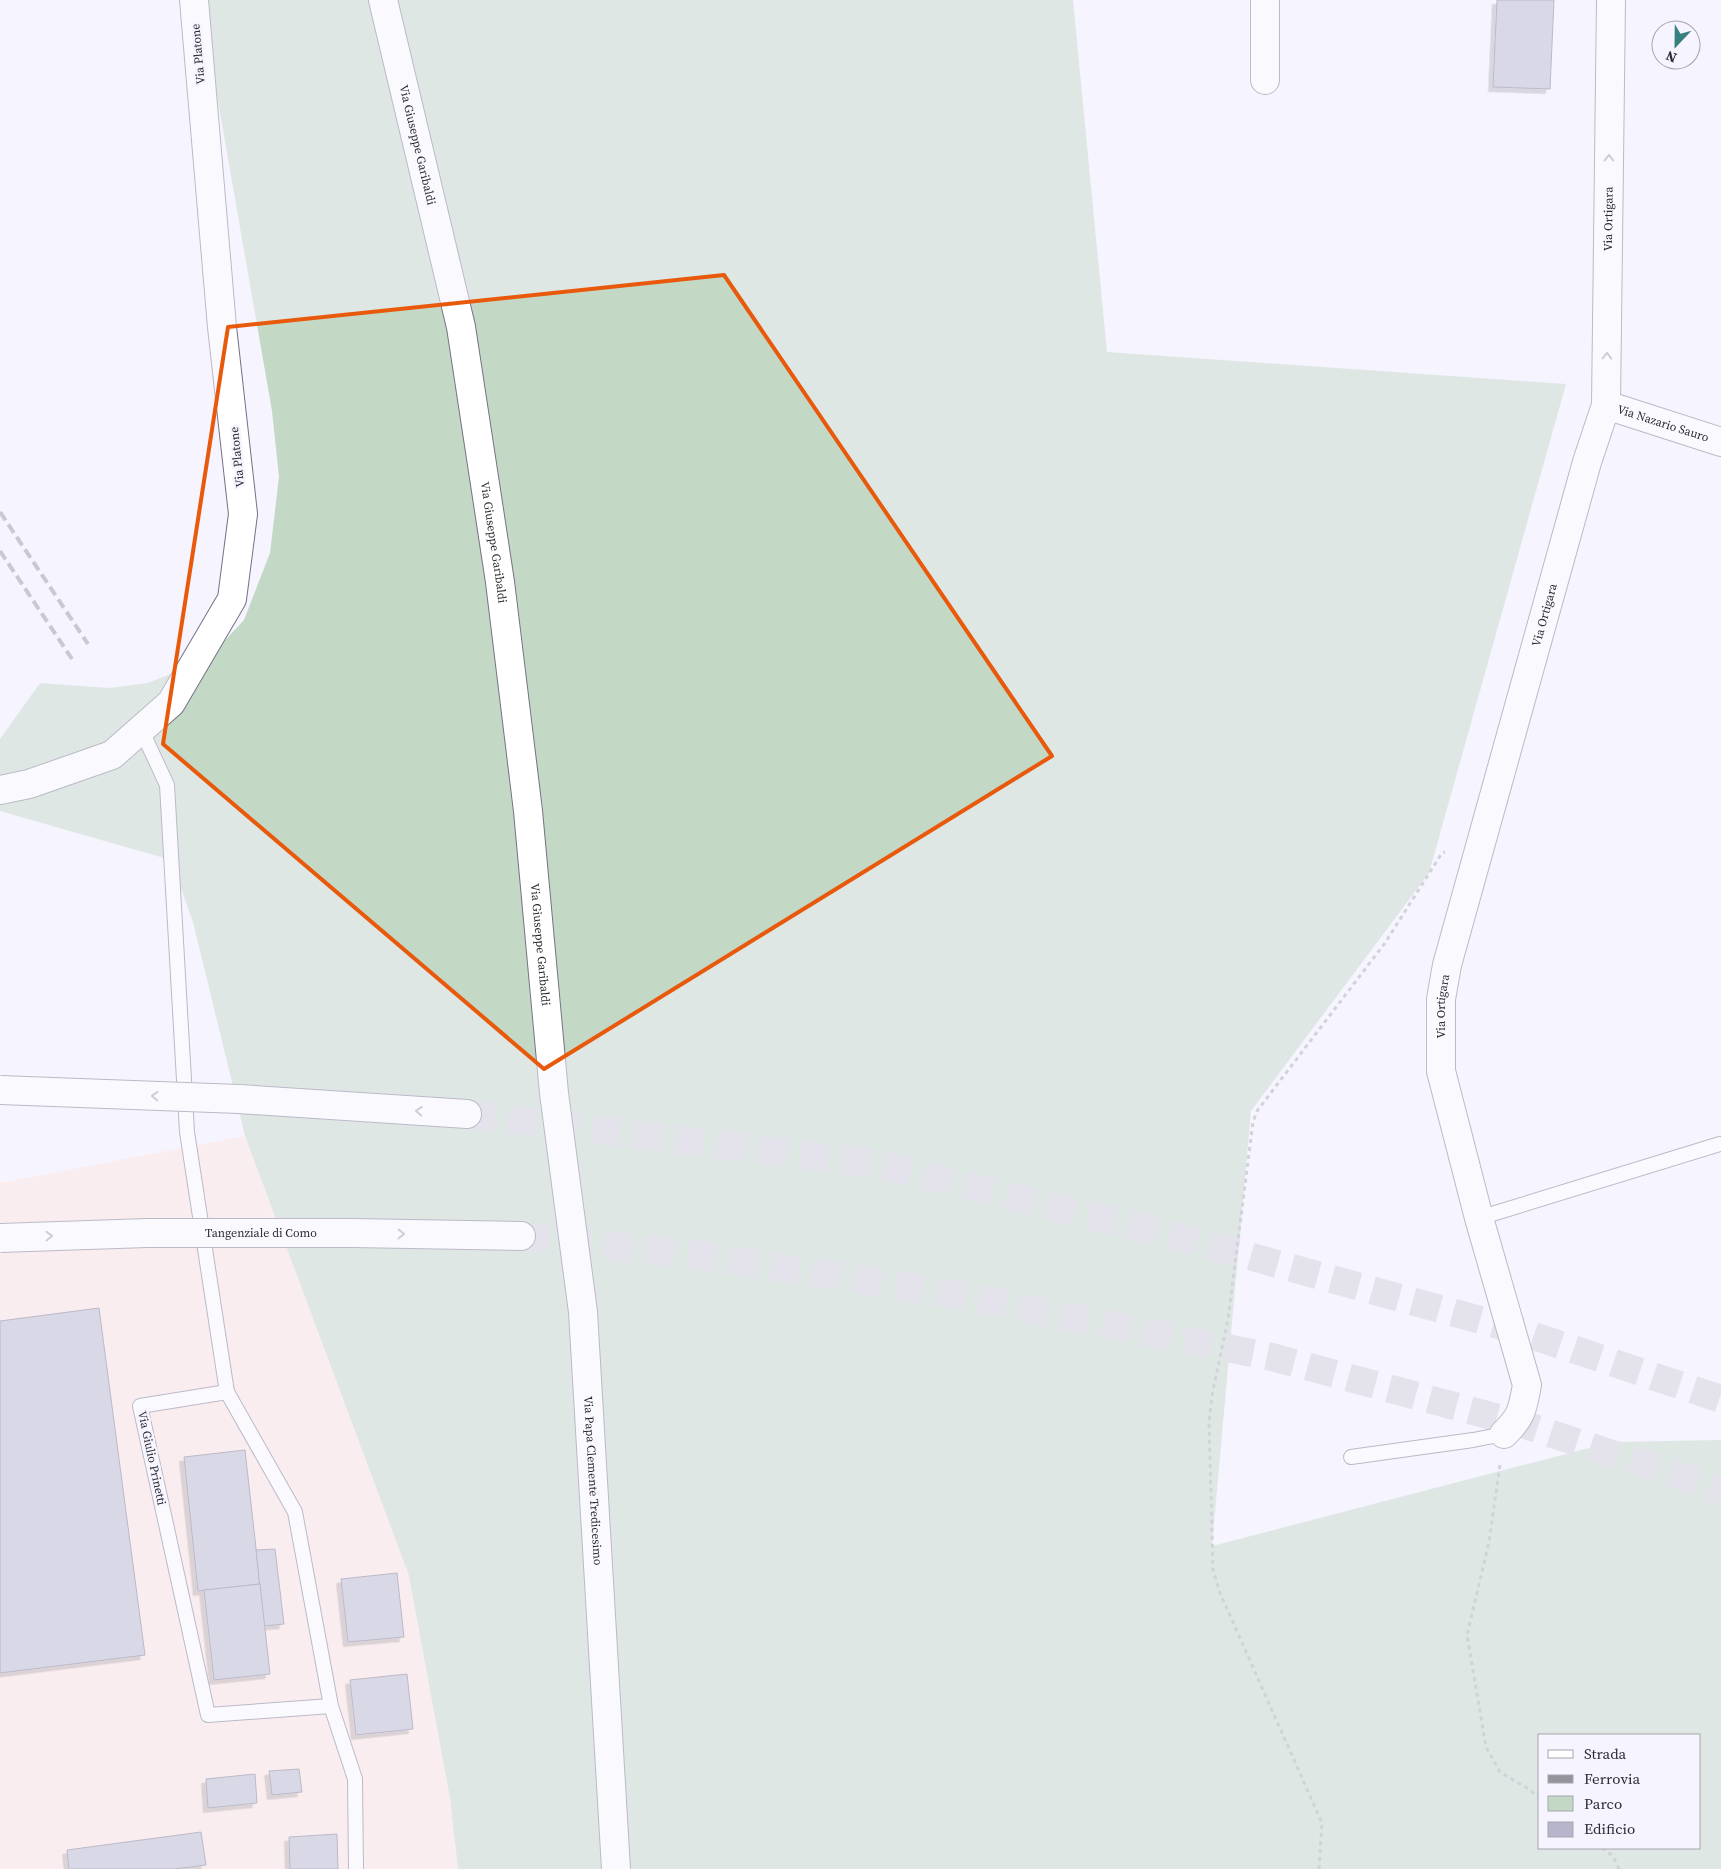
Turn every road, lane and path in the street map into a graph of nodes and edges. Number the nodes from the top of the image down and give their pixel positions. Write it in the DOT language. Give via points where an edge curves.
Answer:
graph roads {
  1 [pos="194,0"];
  2 [pos="383,0"];
  3 [pos="1265,0"];
  4 [pos="1611,0"];
  5 [pos="1265,80"];
  6 [pos="1606,405"];
  7 [pos="1721,442"];
  8 [pos="141,729"];
  9 [pos="0,790"];
  10 [pos="1477,856"];
  11 [pos="0,1090"];
  12 [pos="554,1093"];
  13 [pos="467,1114"];
  14 [pos="1720,1144"];
  15 [pos="1479,1218"];
  16 [pos="521,1236"];
  17 [pos="0,1238"];
  18 [pos="227,1392"];
  19 [pos="1504,1434"];
  20 [pos="1351,1457"];
  21 [pos="330,1706"];
  22 [pos="1538,1796"];
  23 [pos="1603,1849"];
  24 [pos="356,1869"];
  25 [pos="616,1869"];
  26 [pos="1319,1869"];
  27 [pos="1619,1869"];
  1 -- 8 [label="main road, Via Platone" via="222,327 243,514 232,599 171,703"];
  2 -- 12 [label="main road, Via Giuseppe Garibaldi" via="461,327 500,582 520,744"];
  3 -- 5 [label="main road"];
  6 -- 4 [label="main road, Via Ortigara, one-way"];
  6 -- 7 [label="main road, Via Nazario Sauro"];
  6 -- 10 [label="main road, Via Ortigara" via="1584,472"];
  8 -- 9 [label="main road, Via Platone" via="112,755 30,784"];
  8 -- 18 [label="lane" via="167,785 187,1132"];
  10 -- 15 [label="main road, Via Ortigara" via="1447,964 1441,999 1440,1044 1441,1071"];
  10 -- 26 [label="path" via="1442,853 1385,943 1265,1098 1253,1122 1228,1320 1209,1423 1213,1570 1220,1593 1322,1823"];
  13 -- 11 [label="main road, one-way, bridge" via="239,1099"];
  12 -- 25 [label="main road, Via Papa Clemente Tredicesimo" via="583,1312"];
  14 -- 15 [label="lane"];
  15 -- 19 [label="main road, Via Ortigara" via="1527,1385 1518,1421"];
  17 -- 16 [label="main road, Tangenziale di Como, one-way, bridge" via="147,1233"];
  18 -- 21 [label="lane" via="295,1512"];
  18 -- 21 [label="lane, Via Giulio Prinetti" via="140,1406 208,1715"];
  19 -- 20 [label="lane"];
  19 -- 22 [label="path" via="1489,1542 1467,1635 1486,1747 1500,1772"];
  21 -- 24 [label="lane" via="355,1779"];
  23 -- 27 [label="path" via="1612,1856"];
}
